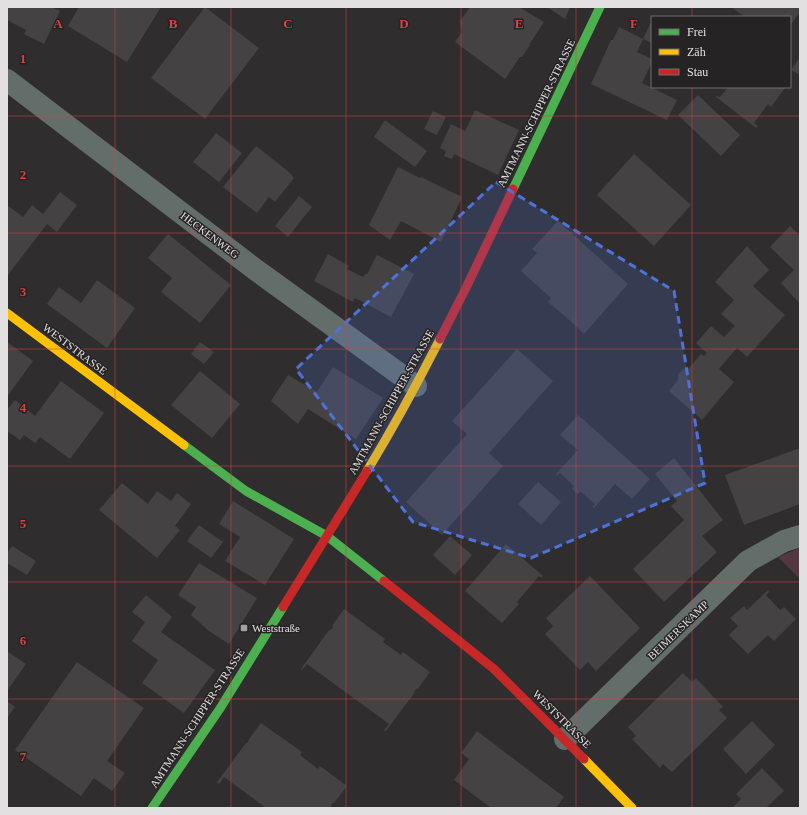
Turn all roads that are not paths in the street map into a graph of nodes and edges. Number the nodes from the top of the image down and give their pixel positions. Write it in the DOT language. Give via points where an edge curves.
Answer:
graph roads {
  1 [pos="600,7"];
  2 [pos="7,80"];
  3 [pos="7,313"];
  4 [pos="416,386"];
  5 [pos="327,536"];
  6 [pos="800,536"];
  7 [pos="565,739"];
  8 [pos="152,808"];
  9 [pos="632,808"];
  1 -- 4 [label="street, AMTMANN-SCHIPPER-STRASSE" via="466,288"];
  2 -- 4 [label="street, HECKENWEG" via="256,270"];
  3 -- 5 [label="street, WESTSTRASSE" via="246,491"];
  4 -- 5 [label="street, AMTMANN-SCHIPPER-STRASSE"];
  5 -- 7 [label="street, WESTSTRASSE" via="494,668"];
  5 -- 8 [label="street, AMTMANN-SCHIPPER-STRASSE" via="219,710"];
  6 -- 7 [label="street, BEIMERSKAMP" via="784,541 748,561"];
  7 -- 9 [label="street, WESTSTRASSE"];
}
